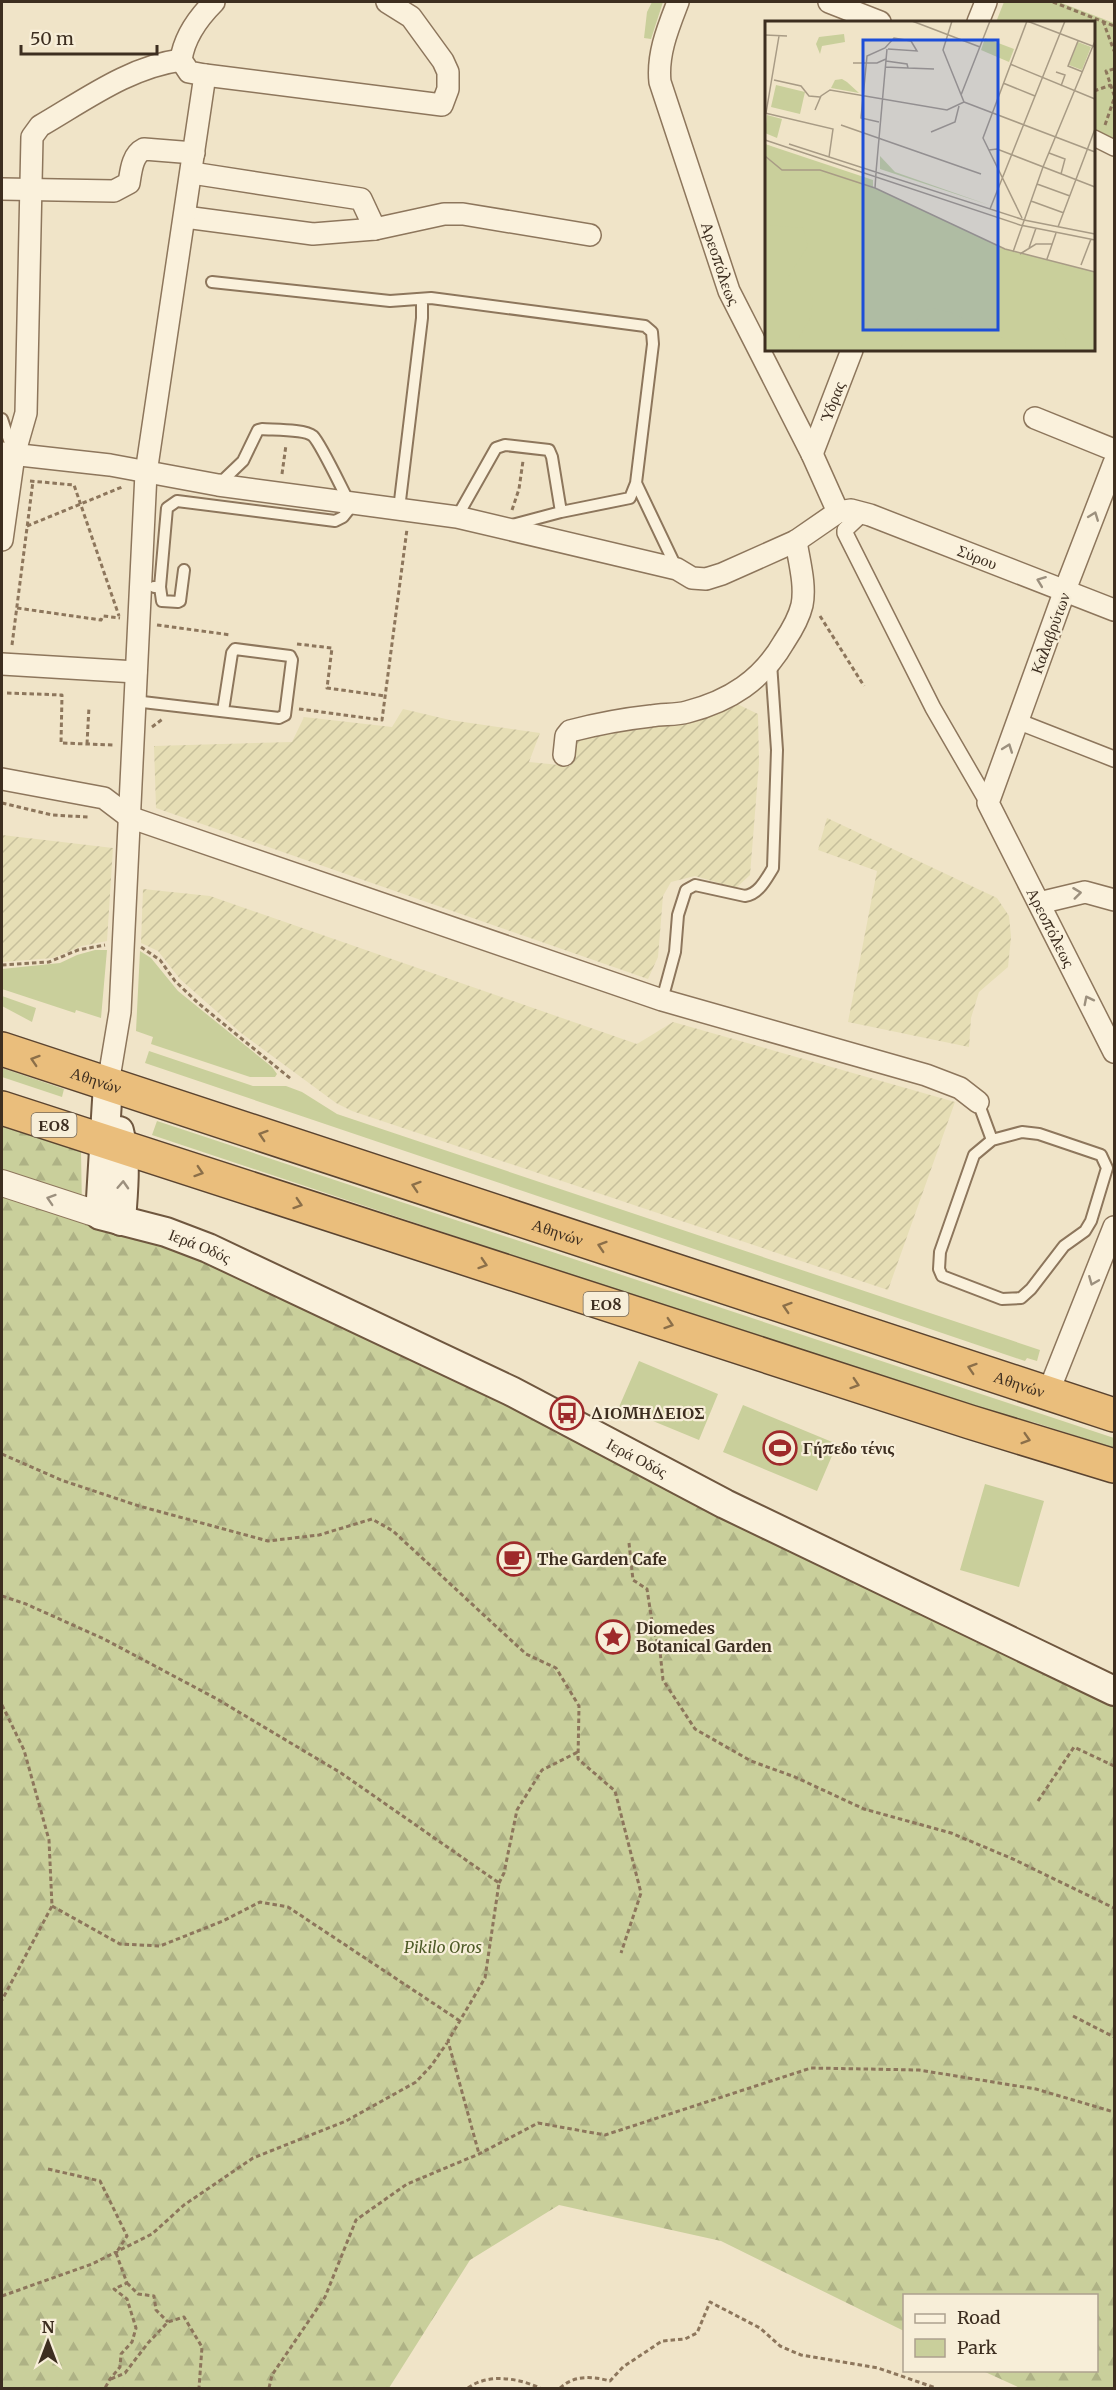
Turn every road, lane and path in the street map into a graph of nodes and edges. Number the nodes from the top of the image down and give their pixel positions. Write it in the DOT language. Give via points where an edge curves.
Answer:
graph roads {
  1 [pos="214,2"];
  2 [pos="387,2"];
  3 [pos="678,2"];
  4 [pos="829,2"];
  5 [pos="986,2"];
  6 [pos="1053,2"];
  7 [pos="877,21"];
  8 [pos="978,21"];
  9 [pos="1103,21"];
  10 [pos="1114,26"];
  11 [pos="1114,51"];
  12 [pos="181,60"];
  13 [pos="1114,69"];
  14 [pos="205,75"];
  15 [pos="1111,85"];
  16 [pos="1095,91"];
  17 [pos="1114,97"];
  18 [pos="1096,140"];
  19 [pos="1114,148"];
  20 [pos="193,163"];
  21 [pos="32,188"];
  22 [pos="2,189"];
  23 [pos="185,217"];
  24 [pos="375,230"];
  25 [pos="590,235"];
  26 [pos="212,282"];
  27 [pos="422,299"];
  28 [pos="852,351"];
  29 [pos="1035,418"];
  30 [pos="2,419"];
  31 [pos="287,431"];
  32 [pos="526,447"];
  33 [pos="1114,450"];
  34 [pos="6,451"];
  35 [pos="812,454"];
  36 [pos="1114,463"];
  37 [pos="146,475"];
  38 [pos="33,481"];
  39 [pos="636,483"];
  40 [pos="218,485"];
  41 [pos="280,493"];
  42 [pos="352,503"];
  43 [pos="404,510"];
  44 [pos="561,512"];
  45 [pos="838,512"];
  46 [pos="863,513"];
  47 [pos="457,517"];
  48 [pos="27,526"];
  49 [pos="506,527"];
  50 [pos="2,540"];
  51 [pos="796,541"];
  52 [pos="677,569"];
  53 [pos="184,570"];
  54 [pos="151,587"];
  55 [pos="1065,590"];
  56 [pos="802,603"];
  57 [pos="16,608"];
  58 [pos="1114,610"];
  59 [pos="120,618"];
  60 [pos="6,657"];
  61 [pos="771,663"];
  62 [pos="136,672"];
  63 [pos="864,686"];
  64 [pos="7,693"];
  65 [pos="134,701"];
  66 [pos="89,707"];
  67 [pos="223,711"];
  68 [pos="172,716"];
  69 [pos="296,716"];
  70 [pos="1017,721"];
  71 [pos="87,744"];
  72 [pos="132,746"];
  73 [pos="564,755"];
  74 [pos="1114,759"];
  75 [pos="2,779"];
  76 [pos="988,803"];
  77 [pos="129,817"];
  78 [pos="1114,900"];
  79 [pos="1039,903"];
  80 [pos="124,944"];
  81 [pos="2,965"];
  82 [pos="662,1000"];
  83 [pos="2,1049"];
  84 [pos="1114,1052"];
  85 [pos="291,1079"];
  86 [pos="108,1084"];
  87 [pos="978,1102"];
  88 [pos="2,1108"];
  89 [pos="992,1140"];
  90 [pos="115,1145"];
  91 [pos="2,1183"];
  92 [pos="111,1218"];
  93 [pos="1114,1227"];
  94 [pos="1048,1393"];
  95 [pos="1114,1415"];
  96 [pos="2,1454"];
  97 [pos="1114,1466"];
  98 [pos="629,1543"];
  99 [pos="2,1596"];
  100 [pos="1114,1691"];
  101 [pos="2,1705"];
  102 [pos="578,1752"];
  103 [pos="1114,1766"];
  104 [pos="1038,1802"];
  105 [pos="499,1883"];
  106 [pos="52,1906"];
  107 [pos="1114,1908"];
  108 [pos="621,1953"];
  109 [pos="2,2000"];
  110 [pos="1073,2016"];
  111 [pos="460,2020"];
  112 [pos="1114,2037"];
  113 [pos="448,2041"];
  114 [pos="1114,2112"];
  115 [pos="479,2154"];
  116 [pos="48,2169"];
  117 [pos="116,2253"];
  118 [pos="127,2283"];
  119 [pos="2,2296"];
  120 [pos="168,2322"];
  121 [pos="110,2379"];
  122 [pos="105,2388"];
  123 [pos="199,2388"];
  124 [pos="269,2388"];
  125 [pos="468,2388"];
  126 [pos="540,2388"];
  127 [pos="560,2388"];
  128 [pos="936,2388"];
  1 -- 12 [label="street" via="189,35"];
  2 -- 14 [label="street" via="411,17 443,61 448,89 442,105"];
  3 -- 35 [label="street, Αρεοπόλεως" via="661,49 660,82 729,291"];
  4 -- 7 [label="street"];
  5 -- 8 [label="street"];
  6 -- 9 [label="path"];
  9 -- 10 [label="path"];
  9 -- 11 [label="path"];
  12 -- 14 [label="street" via="189,72"];
  12 -- 21 [label="street" via="136,70 40,126 32,137"];
  13 -- 15 [label="path" via="1106,71"];
  14 -- 20 [label="street"];
  15 -- 16 [label="path"];
  15 -- 17 [label="path"];
  17 -- 18 [label="path"];
  18 -- 19 [label="street"];
  20 -- 21 [label="street" via="144,149 132,165 129,183 114,191"];
  20 -- 23 [label="street"];
  20 -- 24 [label="street" via="361,199"];
  21 -- 22 [label="street"];
  21 -- 34 [label="street" via="26,413"];
  23 -- 24 [label="street" via="314,234"];
  23 -- 37 [label="street"];
  24 -- 25 [label="street" via="444,214 463,214"];
  26 -- 27 [label="lane" via="390,301"];
  27 -- 39 [label="lane" via="645,326 652,332"];
  27 -- 43 [label="lane"];
  28 -- 35 [label="street, Ύδρας"];
  29 -- 33 [label="street"];
  30 -- 34 [label="lane"];
  31 -- 40 [label="lane" via="258,430 243,461"];
  31 -- 41 [label="path"];
  31 -- 42 [label="lane" via="312,436"];
  32 -- 44 [label="lane" via="549,450"];
  32 -- 47 [label="lane" via="496,448"];
  32 -- 49 [label="path" via="519,489"];
  34 -- 37 [label="street" via="110,465"];
  34 -- 50 [label="street"];
  35 -- 45 [label="street, Αρεοπόλεως"];
  55 -- 36 [label="street, Καλαβρύτων, one-way"];
  37 -- 40 [label="street"];
  37 -- 48 [label="path"];
  37 -- 54 [label="street"];
  38 -- 48 [label="path"];
  39 -- 44 [label="lane" via="626,500"];
  39 -- 52 [label="lane"];
  40 -- 41 [label="street"];
  41 -- 42 [label="street"];
  42 -- 43 [label="street"];
  42 -- 54 [label="lane" via="343,517 335,521 177,501 167,508"];
  43 -- 47 [label="street"];
  43 -- 69 [label="path" via="382,720 298,709"];
  44 -- 49 [label="lane"];
  45 -- 46 [label="street, Σύρου"];
  45 -- 51 [label="street"];
  55 -- 46 [label="street, Σύρου, one-way"];
  46 -- 76 [label="street" via="845,533 933,708"];
  47 -- 49 [label="street"];
  48 -- 57 [label="path"];
  49 -- 52 [label="street"];
  51 -- 52 [label="street" via="706,579 692,578"];
  51 -- 56 [label="street"];
  53 -- 54 [label="lane" via="180,601 162,601"];
  54 -- 62 [label="street"];
  55 -- 58 [label="street, Σύρου"];
  55 -- 70 [label="street, Καλαβρύτων"];
  56 -- 61 [label="street" via="795,624"];
  56 -- 63 [label="path" via="821,618"];
  57 -- 59 [label="path" via="101,620 103,616"];
  57 -- 60 [label="path"];
  60 -- 62 [label="street"];
  61 -- 73 [label="street" via="745,688 721,700 685,712 570,731"];
  61 -- 82 [label="lane" via="777,750 773,868 752,895 695,885 686,890"];
  62 -- 65 [label="street"];
  64 -- 71 [label="path" via="62,695 61,743"];
  65 -- 67 [label="lane"];
  65 -- 72 [label="street"];
  66 -- 71 [label="path"];
  67 -- 67 [label="lane" via="279,718 285,715 290,656 235,649"];
  68 -- 72 [label="path" via="150,729 145,746"];
  70 -- 74 [label="street"];
  76 -- 70 [label="street, Καλαβρύτων, one-way"];
  71 -- 72 [label="path"];
  72 -- 77 [label="street"];
  75 -- 77 [label="street" via="104,798"];
  76 -- 79 [label="street, Αρεοπόλεως"];
  77 -- 80 [label="street"];
  77 -- 82 [label="street"];
  79 -- 78 [label="street, one-way" via="1085,892"];
  84 -- 79 [label="street, Αρεοπόλεως, one-way"];
  80 -- 81 [label="path" via="92,946 49,962"];
  80 -- 85 [label="path" via="148,950 198,1003"];
  80 -- 86 [label="street" via="120,1012"];
  82 -- 87 [label="street" via="926,1075 960,1088"];
  86 -- 83 [label="highway, Αθηνών, one-way"];
  86 -- 90 [label="main road"];
  94 -- 86 [label="highway, Αθηνών, one-way"];
  87 -- 89 [label="lane"];
  88 -- 90 [label="highway, ΕΟ8"];
  89 -- 89 [label="lane" via="974,1155 940,1252 939,1269 942,1276 1002,1299 1021,1298 1064,1246 1085,1231 1107,1168 1101,1155 1039,1134 1022,1132"];
  90 -- 92 [label="main road"];
  90 -- 97 [label="highway, ΕΟ8, one-way"];
  92 -- 91 [label="street, Ιερά Οδός, one-way"];
  92 -- 100 [label="main road, Ιερά Οδός" via="208,1248 512,1391 725,1504"];
  93 -- 94 [label="street, one-way"];
  94 -- 95 [label="highway, Αθηνών"];
  96 -- 102 [label="path" via="61,1480 128,1502 268,1541 319,1535 372,1520 393,1531 526,1654 556,1668 579,1706"];
  98 -- 107 [label="path" via="633,1580 646,1589 663,1680 695,1729 751,1761 864,1809 951,1833"];
  99 -- 105 [label="path" via="104,1639 217,1699 341,1773"];
  101 -- 106 [label="path" via="24,1750 49,1840"];
  102 -- 105 [label="path" via="542,1770 517,1810"];
  102 -- 108 [label="path" via="578,1759 615,1791 641,1893"];
  103 -- 104 [label="path" via="1074,1747"];
  105 -- 111 [label="path" via="485,1978"];
  106 -- 109 [label="path"];
  106 -- 111 [label="path" via="120,1944 160,1946 260,1902 288,1908"];
  110 -- 112 [label="path"];
  111 -- 113 [label="path"];
  113 -- 115 [label="path"];
  113 -- 117 [label="path" via="416,2082 346,2121 253,2158 184,2205 152,2234"];
  114 -- 115 [label="path" via="1036,2089 919,2070 811,2068 605,2135 538,2123"];
  115 -- 124 [label="path" via="407,2184 356,2220 325,2297 272,2375"];
  116 -- 117 [label="path" via="99,2181 128,2236"];
  117 -- 118 [label="path"];
  117 -- 119 [label="path"];
  118 -- 120 [label="path" via="138,2294 154,2296 156,2310"];
  118 -- 121 [label="path" via="114,2289 127,2299 136,2328 132,2342 121,2354 120,2367"];
  120 -- 121 [label="path" via="125,2373"];
  120 -- 123 [label="path" via="184,2317 202,2347"];
  121 -- 122 [label="path"];
  125 -- 126 [label="path" via="495,2378"];
  127 -- 128 [label="path" via="568,2381 592,2376 610,2381 623,2367 662,2341 686,2339 697,2333 710,2302 801,2355 878,2368"];
}
